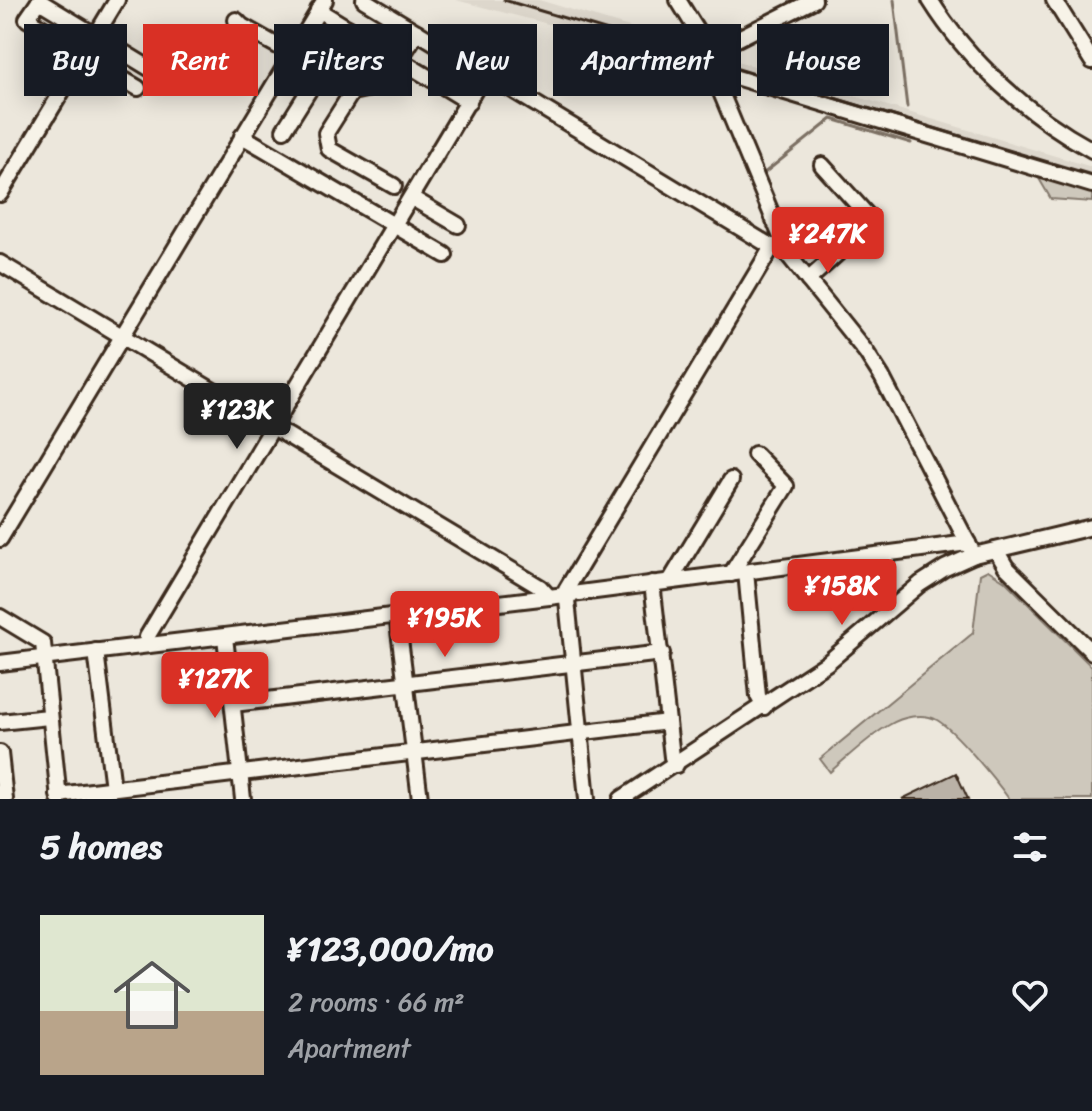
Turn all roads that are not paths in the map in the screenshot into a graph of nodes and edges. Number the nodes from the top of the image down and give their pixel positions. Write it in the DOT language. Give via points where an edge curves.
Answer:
graph roads {
  1 [pos="40,0"];
  2 [pos="364,0"];
  3 [pos="678,0"];
  4 [pos="814,0"];
  5 [pos="930,0"];
  6 [pos="1054,0"];
  7 [pos="112,2"];
  8 [pos="322,5"];
  9 [pos="236,20"];
  10 [pos="35,24"];
  11 [pos="76,24"];
  12 [pos="101,24"];
  13 [pos="310,24"];
  14 [pos="343,24"];
  15 [pos="693,24"];
  16 [pos="417,32"];
  17 [pos="741,37"];
  18 [pos="428,39"];
  19 [pos="412,40"];
  20 [pos="274,44"];
  21 [pos="1092,61"];
  22 [pos="412,67"];
  23 [pos="741,79"];
  24 [pos="127,81"];
  25 [pos="274,84"];
  26 [pos="138,88"];
  27 [pos="59,96"];
  28 [pos="305,96"];
  29 [pos="349,96"];
  30 [pos="472,96"];
  31 [pos="524,96"];
  32 [pos="722,96"];
  33 [pos="469,102"];
  34 [pos="284,130"];
  35 [pos="242,136"];
  36 [pos="1092,150"];
  37 [pos="822,165"];
  38 [pos="1092,185"];
  39 [pos="394,186"];
  40 [pos="0,194"];
  41 [pos="412,198"];
  42 [pos="458,225"];
  43 [pos="395,226"];
  44 [pos="777,245"];
  45 [pos="445,255"];
  46 [pos="0,263"];
  47 [pos="808,280"];
  48 [pos="121,336"];
  49 [pos="274,427"];
  50 [pos="755,454"];
  51 [pos="731,480"];
  52 [pos="1092,527"];
  53 [pos="0,539"];
  54 [pos="971,549"];
  55 [pos="996,550"];
  56 [pos="738,573"];
  57 [pos="670,581"];
  58 [pos="652,583"];
  59 [pos="565,595"];
  60 [pos="549,597"];
  61 [pos="397,615"];
  62 [pos="0,617"];
  63 [pos="225,637"];
  64 [pos="146,644"];
  65 [pos="96,651"];
  66 [pos="1092,652"];
  67 [pos="662,653"];
  68 [pos="43,658"];
  69 [pos="0,663"];
  70 [pos="572,663"];
  71 [pos="405,682"];
  72 [pos="233,704"];
  73 [pos="764,707"];
  74 [pos="49,717"];
  75 [pos="0,722"];
  76 [pos="668,722"];
  77 [pos="580,733"];
  78 [pos="414,752"];
  79 [pos="0,753"];
  80 [pos="676,765"];
  81 [pos="240,774"];
  82 [pos="113,788"];
  83 [pos="59,797"];
  84 [pos="5,799"];
  85 [pos="243,799"];
  86 [pos="420,799"];
  87 [pos="587,799"];
  88 [pos="621,799"];
  1 -- 10 [label="street" via="27,19"];
  1 -- 11 [label="street"];
  2 -- 16 [label="street"];
  3 -- 15 [label="street"];
  4 -- 17 [label="street"];
  5 -- 36 [label="street" via="992,74 1057,129"];
  6 -- 21 [label="street"];
  7 -- 12 [label="street"];
  8 -- 13 [label="street"];
  8 -- 14 [label="street"];
  9 -- 20 [label="street"];
  16 -- 18 [label="street"];
  16 -- 19 [label="street"];
  22 -- 33 [label="street"];
  23 -- 38 [label="street"];
  24 -- 26 [label="street"];
  25 -- 35 [label="street"];
  27 -- 40 [label="street"];
  28 -- 34 [label="street"];
  29 -- 39 [label="street" via="326,133 329,149"];
  30 -- 33 [label="street"];
  31 -- 44 [label="street"];
  32 -- 44 [label="street"];
  33 -- 41 [label="street"];
  35 -- 43 [label="street"];
  35 -- 48 [label="street"];
  37 -- 47 [label="street" via="868,216 869,225"];
  41 -- 42 [label="street"];
  41 -- 43 [label="street"];
  43 -- 45 [label="street"];
  43 -- 49 [label="street"];
  44 -- 47 [label="street"];
  44 -- 59 [label="street"];
  46 -- 48 [label="street"];
  47 -- 54 [label="street" via="882,377"];
  48 -- 49 [label="street"];
  48 -- 53 [label="street"];
  49 -- 60 [label="street"];
  49 -- 64 [label="street"];
  50 -- 56 [label="street" via="786,486"];
  51 -- 57 [label="street"];
  52 -- 55 [label="street"];
  54 -- 55 [label="street"];
  54 -- 56 [label="street"];
  54 -- 73 [label="street"];
  55 -- 66 [label="street" via="1006,567"];
  56 -- 57 [label="street"];
  56 -- 73 [label="street"];
  57 -- 58 [label="street"];
  58 -- 59 [label="street"];
  58 -- 67 [label="street"];
  59 -- 60 [label="street"];
  59 -- 70 [label="street"];
  60 -- 61 [label="street"];
  61 -- 63 [label="street"];
  61 -- 71 [label="street"];
  62 -- 68 [label="street" via="43,643"];
  63 -- 64 [label="street"];
  63 -- 72 [label="street"];
  64 -- 65 [label="street"];
  65 -- 68 [label="street"];
  65 -- 82 [label="street"];
  67 -- 70 [label="street"];
  67 -- 76 [label="street"];
  68 -- 69 [label="street"];
  68 -- 74 [label="street"];
  70 -- 71 [label="street"];
  70 -- 77 [label="street"];
  71 -- 72 [label="street"];
  71 -- 78 [label="street"];
  72 -- 81 [label="street"];
  73 -- 80 [label="street"];
  74 -- 75 [label="street"];
  74 -- 83 [label="street"];
  76 -- 77 [label="street"];
  76 -- 80 [label="street"];
  77 -- 78 [label="street"];
  77 -- 87 [label="street"];
  78 -- 81 [label="street"];
  78 -- 86 [label="street"];
  79 -- 84 [label="street"];
  80 -- 88 [label="street"];
  81 -- 82 [label="street"];
  81 -- 85 [label="street"];
  82 -- 83 [label="street"];
}
